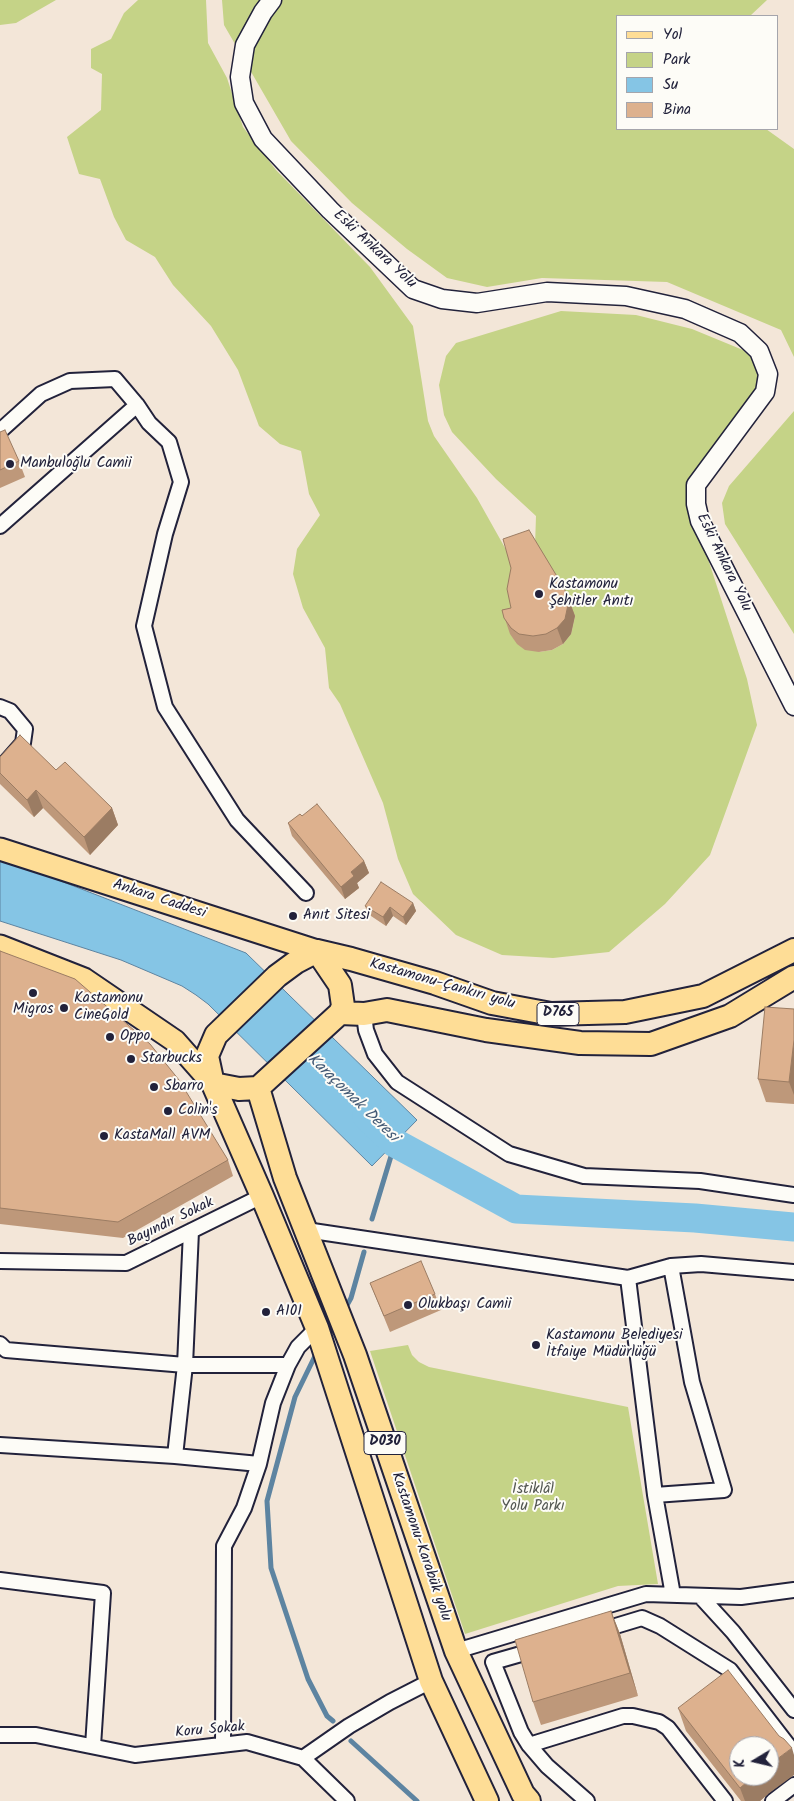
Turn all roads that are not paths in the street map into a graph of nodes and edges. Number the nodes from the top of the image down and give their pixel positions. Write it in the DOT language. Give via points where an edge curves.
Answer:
graph roads {
  1 [pos="272,0"];
  2 [pos="138,405"];
  3 [pos="0,431"];
  4 [pos="0,526"];
  5 [pos="794,706"];
  6 [pos="0,707"];
  7 [pos="0,769"];
  8 [pos="0,849"];
  9 [pos="306,893"];
  10 [pos="0,946"];
  11 [pos="794,950"];
  12 [pos="317,951"];
  13 [pos="794,977"];
  14 [pos="340,1013"];
  15 [pos="364,1014"];
  16 [pos="213,1084"];
  17 [pos="258,1088"];
  18 [pos="794,1195"];
  19 [pos="262,1196"];
  20 [pos="306,1230"];
  21 [pos="191,1231"];
  22 [pos="0,1261"];
  23 [pos="671,1266"];
  24 [pos="794,1272"];
  25 [pos="628,1278"];
  26 [pos="317,1328"];
  27 [pos="0,1344"];
  28 [pos="185,1365"];
  29 [pos="288,1365"];
  30 [pos="0,1444"];
  31 [pos="175,1456"];
  32 [pos="259,1464"];
  33 [pos="655,1494"];
  34 [pos="0,1580"];
  35 [pos="794,1590"];
  36 [pos="673,1595"];
  37 [pos="701,1597"];
  38 [pos="586,1635"];
  39 [pos="485,1642"];
  40 [pos="549,1646"];
  41 [pos="456,1651"];
  42 [pos="493,1662"];
  43 [pos="431,1681"];
  44 [pos="794,1710"];
  45 [pos="0,1735"];
  46 [pos="223,1745"];
  47 [pos="529,1745"];
  48 [pos="93,1746"];
  49 [pos="794,1753"];
  50 [pos="303,1758"];
  51 [pos="794,1785"];
  52 [pos="528,1799"];
  53 [pos="347,1801"];
  54 [pos="487,1801"];
  55 [pos="587,1801"];
  56 [pos="725,1801"];
  57 [pos="773,1801"];
  1 -- 5 [label="street, Eski Ankara Yolu" via="246,45 240,77 244,103 264,138 330,210 413,289 442,299 477,303 547,292 626,296 685,309 740,333 759,351 768,374 765,392 696,485 696,504 700,521"];
  2 -- 3 [label="street" via="115,379 70,381 41,394"];
  2 -- 4 [label="street"];
  2 -- 9 [label="street" via="149,423 169,442 182,482 165,534 144,626 165,707 237,820"];
  6 -- 7 [label="street" via="10,711 25,729 23,743"];
  8 -- 12 [label="main road, Ankara Caddesi"];
  10 -- 16 [label="main road" via="84,979 175,1041"];
  11 -- 12 [label="highway, Kastamonu-Çankırı yolu / D765" via="703,996 625,1012 551,1014 492,1003 435,983"];
  12 -- 14 [label="highway" via="340,985 343,1006"];
  12 -- 16 [label="highway" via="278,976 216,1035 207,1056"];
  13 -- 15 [label="highway, Kastamonu-Çankırı yolu / D765" via="730,1016 651,1044 580,1043 486,1030 388,1010"];
  14 -- 15 [label="highway, Kastamonu-Çankırı yolu / D765"];
  14 -- 17 [label="highway"];
  15 -- 18 [label="street" via="375,1054 398,1082 509,1154 584,1176 700,1181"];
  16 -- 17 [label="highway" via="239,1089"];
  16 -- 19 [label="highway"];
  17 -- 20 [label="highway, Kastamonu-Karabük yolu / D030"];
  19 -- 21 [label="street, Bayındır Sokak"];
  19 -- 26 [label="highway"];
  20 -- 25 [label="street"];
  20 -- 41 [label="highway, Kastamonu-Karabük yolu / D030" via="355,1354"];
  21 -- 22 [label="street, Bayındır Sokak" via="126,1263"];
  21 -- 28 [label="street"];
  23 -- 24 [label="street" via="701,1264"];
  23 -- 25 [label="street"];
  23 -- 33 [label="street" via="692,1382 724,1490"];
  25 -- 33 [label="street"];
  26 -- 29 [label="street" via="298,1347"];
  26 -- 43 [label="highway"];
  27 -- 28 [label="street" via="6,1350"];
  28 -- 29 [label="street"];
  28 -- 31 [label="street"];
  29 -- 32 [label="street" via="273,1403"];
  30 -- 31 [label="street"];
  31 -- 32 [label="street"];
  32 -- 46 [label="street" via="244,1508 224,1546"];
  33 -- 36 [label="street"];
  34 -- 48 [label="street" via="103,1592"];
  35 -- 37 [label="street" via="741,1597"];
  36 -- 37 [label="street"];
  36 -- 39 [label="street" via="646,1594"];
  37 -- 44 [label="street"];
  38 -- 49 [label="street" via="642,1618 660,1626 730,1670"];
  39 -- 41 [label="street"];
  39 -- 42 [label="street"];
  40 -- 42 [label="street"];
  41 -- 52 [label="highway, Kastamonu-Karabük yolu / D030"];
  42 -- 47 [label="street"];
  43 -- 50 [label="street" via="349,1726"];
  43 -- 54 [label="highway"];
  45 -- 48 [label="street, Koru Sokak" via="36,1735"];
  46 -- 48 [label="street, Koru Sokak" via="135,1754"];
  46 -- 50 [label="street, Koru Sokak" via="247,1742"];
  47 -- 55 [label="street" via="547,1766"];
  47 -- 56 [label="street" via="623,1716 659,1722 668,1728"];
  50 -- 53 [label="street"];
  51 -- 57 [label="street"];
}
